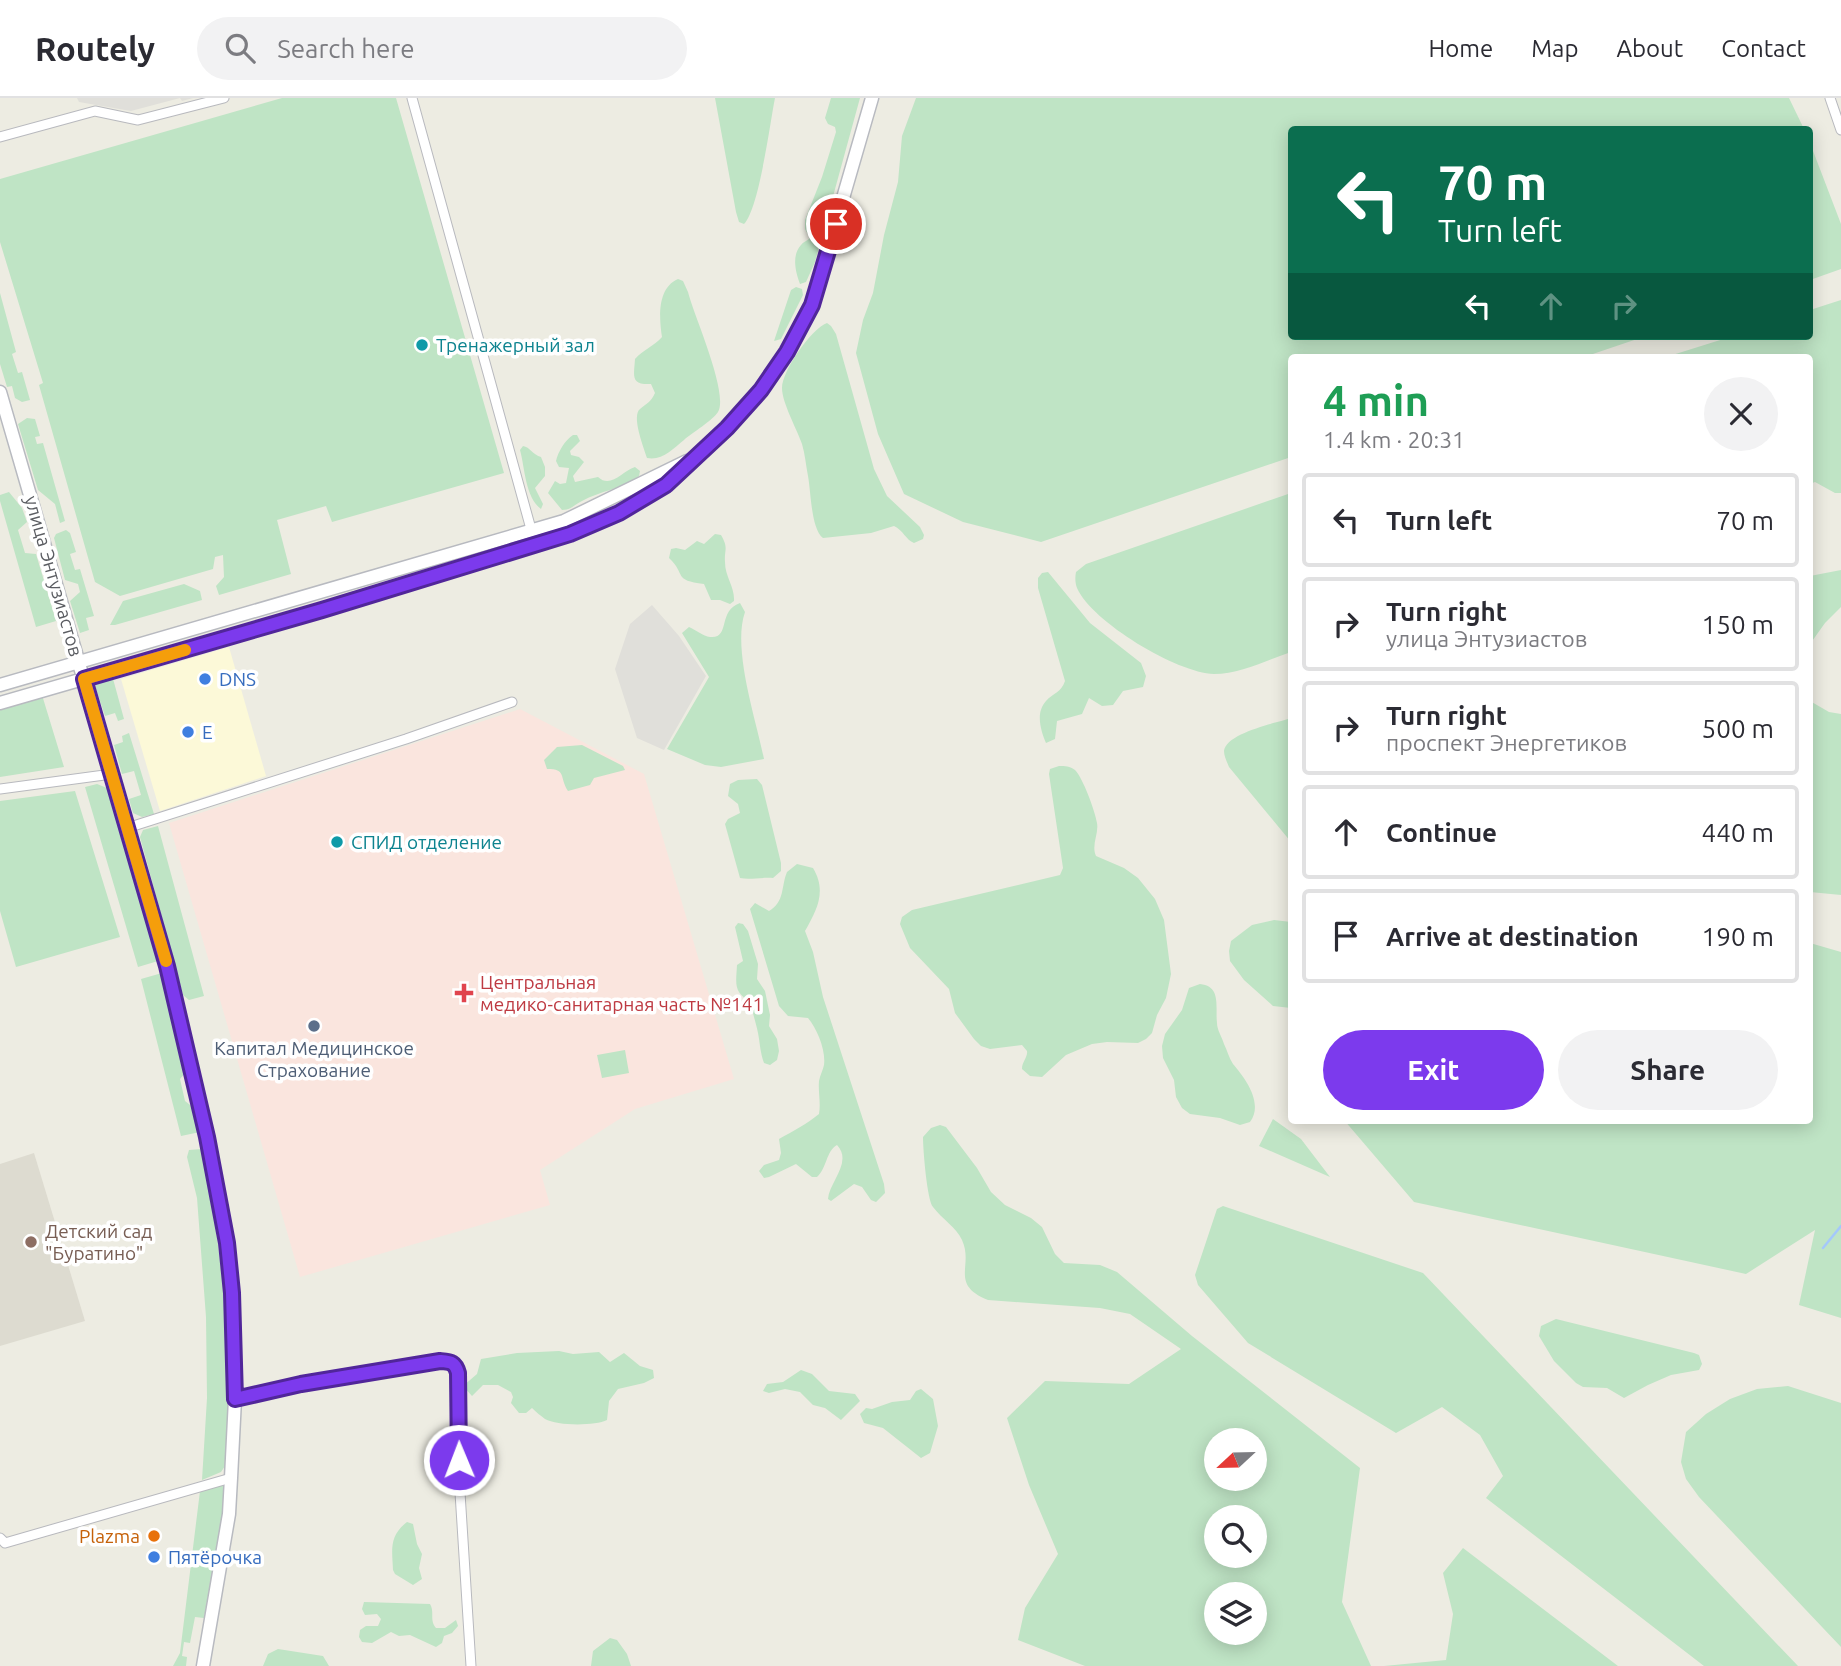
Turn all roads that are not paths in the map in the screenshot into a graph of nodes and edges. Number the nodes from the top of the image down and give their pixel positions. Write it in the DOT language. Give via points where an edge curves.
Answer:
graph roads {
  1 [pos="223,98"];
  2 [pos="412,98"];
  3 [pos="872,98"];
  4 [pos="1830,98"];
  5 [pos="1841,130"];
  6 [pos="0,137"];
  7 [pos="0,392"];
  8 [pos="694,458"];
  9 [pos="564,521"];
  10 [pos="531,529"];
  11 [pos="570,534"];
  12 [pos="437,556"];
  13 [pos="384,572"];
  14 [pos="442,573"];
  15 [pos="389,589"];
  16 [pos="315,593"];
  17 [pos="322,610"];
  18 [pos="79,662"];
  19 [pos="84,679"];
  20 [pos="0,685"];
  21 [pos="512,702"];
  22 [pos="0,703"];
  23 [pos="112,774"];
  24 [pos="0,789"];
  25 [pos="127,828"];
  26 [pos="235,1399"];
  27 [pos="231,1478"];
  28 [pos="0,1538"];
  29 [pos="203,1666"];
  30 [pos="471,1666"];
  1 -- 6 [label="street" via="138,120 95,111"];
  2 -- 10 [label="street"];
  3 -- 8 [label="main road" via="812,305 761,390"];
  4 -- 5 [label="street"];
  7 -- 18 [label="main road, улица Энтузиастов"];
  8 -- 9 [label="main road"];
  8 -- 11 [label="main road" via="666,485 619,513"];
  9 -- 10 [label="main road"];
  9 -- 11 [label="main road"];
  10 -- 12 [label="main road"];
  11 -- 14 [label="main road"];
  12 -- 13 [label="main road"];
  12 -- 14 [label="main road"];
  13 -- 15 [label="main road"];
  13 -- 16 [label="main road"];
  14 -- 15 [label="main road"];
  15 -- 17 [label="main road"];
  16 -- 17 [label="main road"];
  16 -- 18 [label="main road"];
  17 -- 19 [label="main road"];
  18 -- 19 [label="main road, улица Энтузиастов"];
  18 -- 20 [label="main road"];
  19 -- 22 [label="main road"];
  19 -- 23 [label="main road, улица Энтузиастов"];
  21 -- 25 [label="street"];
  23 -- 24 [label="street"];
  23 -- 25 [label="main road, улица Энтузиастов"];
  25 -- 26 [label="main road, улица Энтузиастов" via="167,966 207,1137 227,1243"];
  26 -- 27 [label="main road, улица Энтузиастов"];
  26 -- 30 [label="street" via="440,1361 456,1365"];
  27 -- 28 [label="street" via="5,1543"];
  27 -- 29 [label="main road, улица Энтузиастов"];
}
